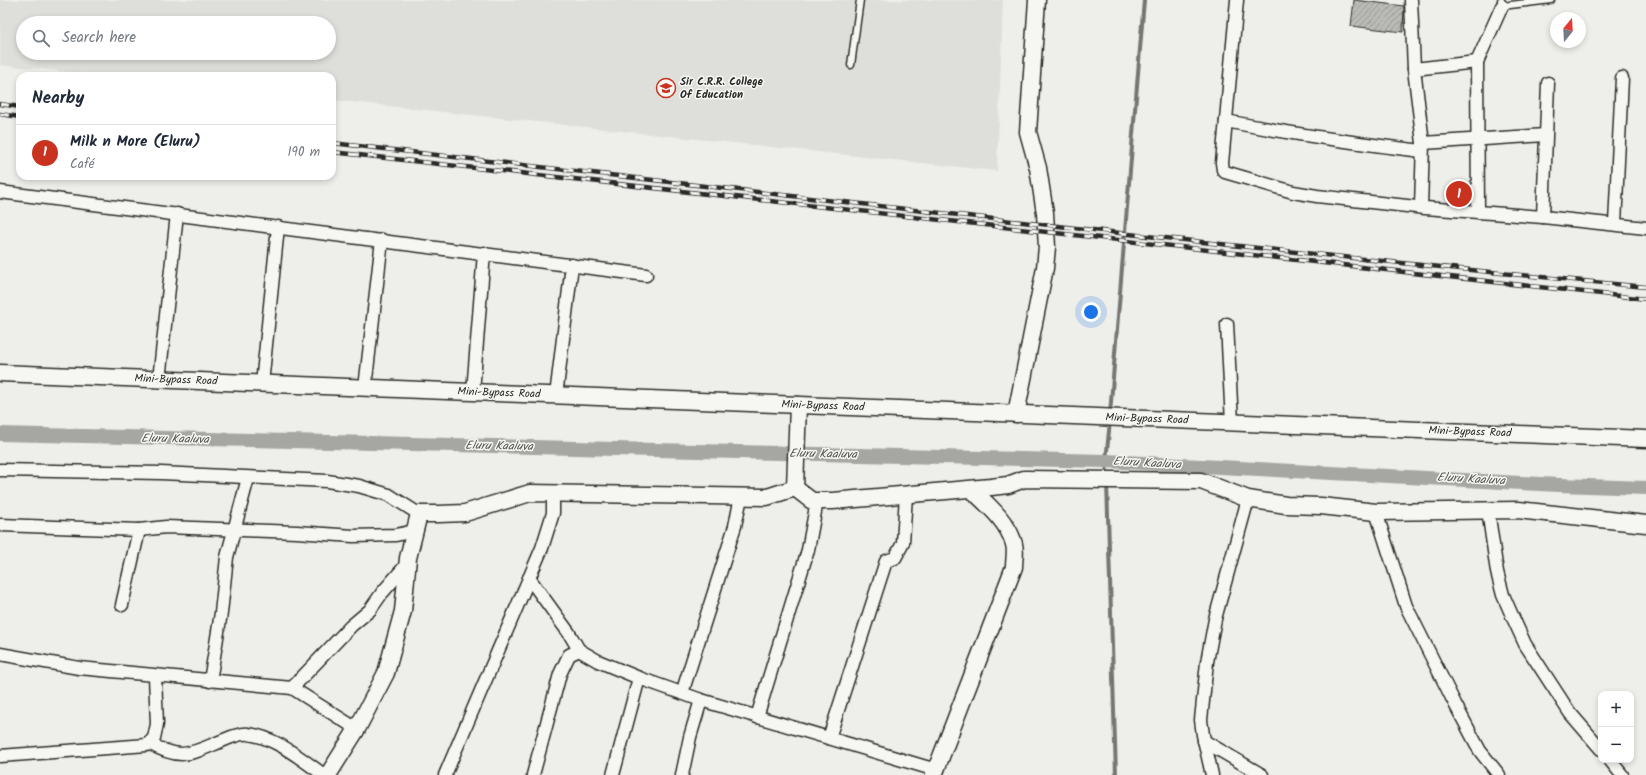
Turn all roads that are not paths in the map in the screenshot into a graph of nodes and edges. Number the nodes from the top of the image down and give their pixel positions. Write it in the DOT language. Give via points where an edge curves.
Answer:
graph roads {
  1 [pos="860,0"];
  2 [pos="1037,0"];
  3 [pos="1237,0"];
  4 [pos="1411,0"];
  5 [pos="1551,0"];
  6 [pos="1502,3"];
  7 [pos="1477,62"];
  8 [pos="851,65"];
  9 [pos="1414,69"];
  10 [pos="1622,78"];
  11 [pos="1548,83"];
  12 [pos="1226,121"];
  13 [pos="1545,135"];
  14 [pos="1479,139"];
  15 [pos="1422,147"];
  16 [pos="0,192"];
  17 [pos="1421,207"];
  18 [pos="1478,212"];
  19 [pos="177,214"];
  20 [pos="1543,217"];
  21 [pos="1615,224"];
  22 [pos="1644,225"];
  23 [pos="278,227"];
  24 [pos="382,240"];
  25 [pos="484,253"];
  26 [pos="572,265"];
  27 [pos="646,275"];
  28 [pos="1227,324"];
  29 [pos="0,373"];
  30 [pos="159,380"];
  31 [pos="262,384"];
  32 [pos="365,388"];
  33 [pos="473,392"];
  34 [pos="556,396"];
  35 [pos="798,405"];
  36 [pos="1019,414"];
  37 [pos="1232,423"];
  38 [pos="1646,439"];
  39 [pos="0,470"];
  40 [pos="248,478"];
  41 [pos="795,488"];
  42 [pos="972,490"];
  43 [pos="553,493"];
  44 [pos="906,495"];
  45 [pos="741,497"];
  46 [pos="1248,499"];
  47 [pos="817,501"];
  48 [pos="1488,510"];
  49 [pos="1376,512"];
  50 [pos="419,514"];
  51 [pos="1646,524"];
  52 [pos="0,525"];
  53 [pos="139,530"];
  54 [pos="234,530"];
  55 [pos="414,531"];
  56 [pos="408,563"];
  57 [pos="529,578"];
  58 [pos="122,605"];
  59 [pos="579,650"];
  60 [pos="0,654"];
  61 [pos="155,676"];
  62 [pos="639,678"];
  63 [pos="210,680"];
  64 [pos="292,688"];
  65 [pos="682,693"];
  66 [pos="701,700"];
  67 [pos="757,717"];
  68 [pos="357,729"];
  69 [pos="828,738"];
  70 [pos="1204,741"];
  71 [pos="149,743"];
  72 [pos="1598,746"];
  73 [pos="0,756"];
  74 [pos="1612,763"];
  75 [pos="935,772"];
  76 [pos="324,775"];
  77 [pos="328,775"];
  78 [pos="445,775"];
  79 [pos="532,775"];
  80 [pos="613,775"];
  81 [pos="682,775"];
  82 [pos="1212,775"];
  83 [pos="1262,775"];
  84 [pos="1499,775"];
  85 [pos="1622,775"];
  1 -- 8 [label="lane"];
  2 -- 36 [label="street" via="1028,132 1041,187 1047,247"];
  3 -- 12 [label="street"];
  4 -- 9 [label="street"];
  5 -- 6 [label="lane"];
  6 -- 7 [label="street"];
  7 -- 9 [label="street"];
  7 -- 14 [label="street"];
  9 -- 15 [label="street"];
  10 -- 21 [label="street"];
  11 -- 13 [label="street"];
  12 -- 15 [label="street" via="1326,139"];
  12 -- 17 [label="street" via="1222,163 1222,170 1225,172 1293,192"];
  13 -- 14 [label="street"];
  13 -- 20 [label="street"];
  14 -- 15 [label="street"];
  14 -- 18 [label="street"];
  15 -- 17 [label="street"];
  16 -- 19 [label="street"];
  17 -- 18 [label="street"];
  18 -- 20 [label="street"];
  19 -- 23 [label="street"];
  19 -- 30 [label="street"];
  20 -- 21 [label="street"];
  21 -- 22 [label="street"];
  23 -- 24 [label="street"];
  23 -- 31 [label="street"];
  24 -- 25 [label="street"];
  24 -- 32 [label="street"];
  25 -- 26 [label="street"];
  25 -- 33 [label="street"];
  26 -- 27 [label="street"];
  26 -- 34 [label="street"];
  28 -- 37 [label="street"];
  29 -- 30 [label="street, Mini-Bypass Road"];
  30 -- 31 [label="street, Mini-Bypass Road"];
  31 -- 32 [label="street, Mini-Bypass Road"];
  32 -- 33 [label="street, Mini-Bypass Road"];
  33 -- 34 [label="street, Mini-Bypass Road"];
  34 -- 35 [label="street, Mini-Bypass Road"];
  35 -- 36 [label="street, Mini-Bypass Road"];
  35 -- 41 [label="street"];
  36 -- 37 [label="street, Mini-Bypass Road"];
  37 -- 38 [label="street, Mini-Bypass Road"];
  39 -- 40 [label="street" via="161,473"];
  40 -- 50 [label="street" via="327,481 359,486 389,495"];
  40 -- 54 [label="street"];
  41 -- 45 [label="street" via="767,497"];
  41 -- 47 [label="street" via="812,501"];
  42 -- 44 [label="street"];
  42 -- 46 [label="street" via="1008,485 1024,479 1201,481"];
  42 -- 75 [label="street" via="993,509 1004,525 1014,545 1014,567"];
  43 -- 45 [label="street"];
  43 -- 50 [label="street" via="530,492 465,513"];
  43 -- 57 [label="street" via="553,513"];
  44 -- 47 [label="street"];
  44 -- 69 [label="street" via="902,543 895,558 886,561"];
  45 -- 65 [label="street" via="735,526"];
  46 -- 49 [label="street" via="1286,505"];
  46 -- 70 [label="street" via="1211,637 1201,720"];
  47 -- 67 [label="street" via="808,550"];
  48 -- 49 [label="street"];
  48 -- 51 [label="street" via="1518,510"];
  48 -- 72 [label="street" via="1503,595 1525,644 1570,713"];
  49 -- 84 [label="street" via="1406,606 1480,751"];
  50 -- 55 [label="street"];
  52 -- 53 [label="street"];
  53 -- 54 [label="street" via="166,527"];
  53 -- 58 [label="street"];
  54 -- 55 [label="street" via="353,536 396,535"];
  54 -- 63 [label="street" via="227,557"];
  55 -- 56 [label="street"];
  56 -- 64 [label="street" via="370,610 351,626"];
  56 -- 68 [label="street" via="403,611 386,673"];
  57 -- 59 [label="street"];
  57 -- 78 [label="street"];
  59 -- 62 [label="street"];
  59 -- 79 [label="street" via="569,655 560,674"];
  60 -- 61 [label="street" via="79,668"];
  61 -- 63 [label="street"];
  61 -- 71 [label="street" via="156,724 154,738"];
  62 -- 65 [label="street"];
  62 -- 80 [label="street"];
  63 -- 64 [label="street"];
  64 -- 68 [label="street"];
  65 -- 66 [label="street"];
  66 -- 67 [label="street"];
  66 -- 81 [label="street"];
  67 -- 69 [label="street"];
  68 -- 77 [label="street"];
  69 -- 75 [label="street"];
  70 -- 82 [label="street"];
  70 -- 83 [label="street"];
  71 -- 73 [label="street" via="147,746"];
  71 -- 76 [label="street" via="164,752 190,754 230,737 254,735 282,747"];
  74 -- 85 [label="street"];
}
